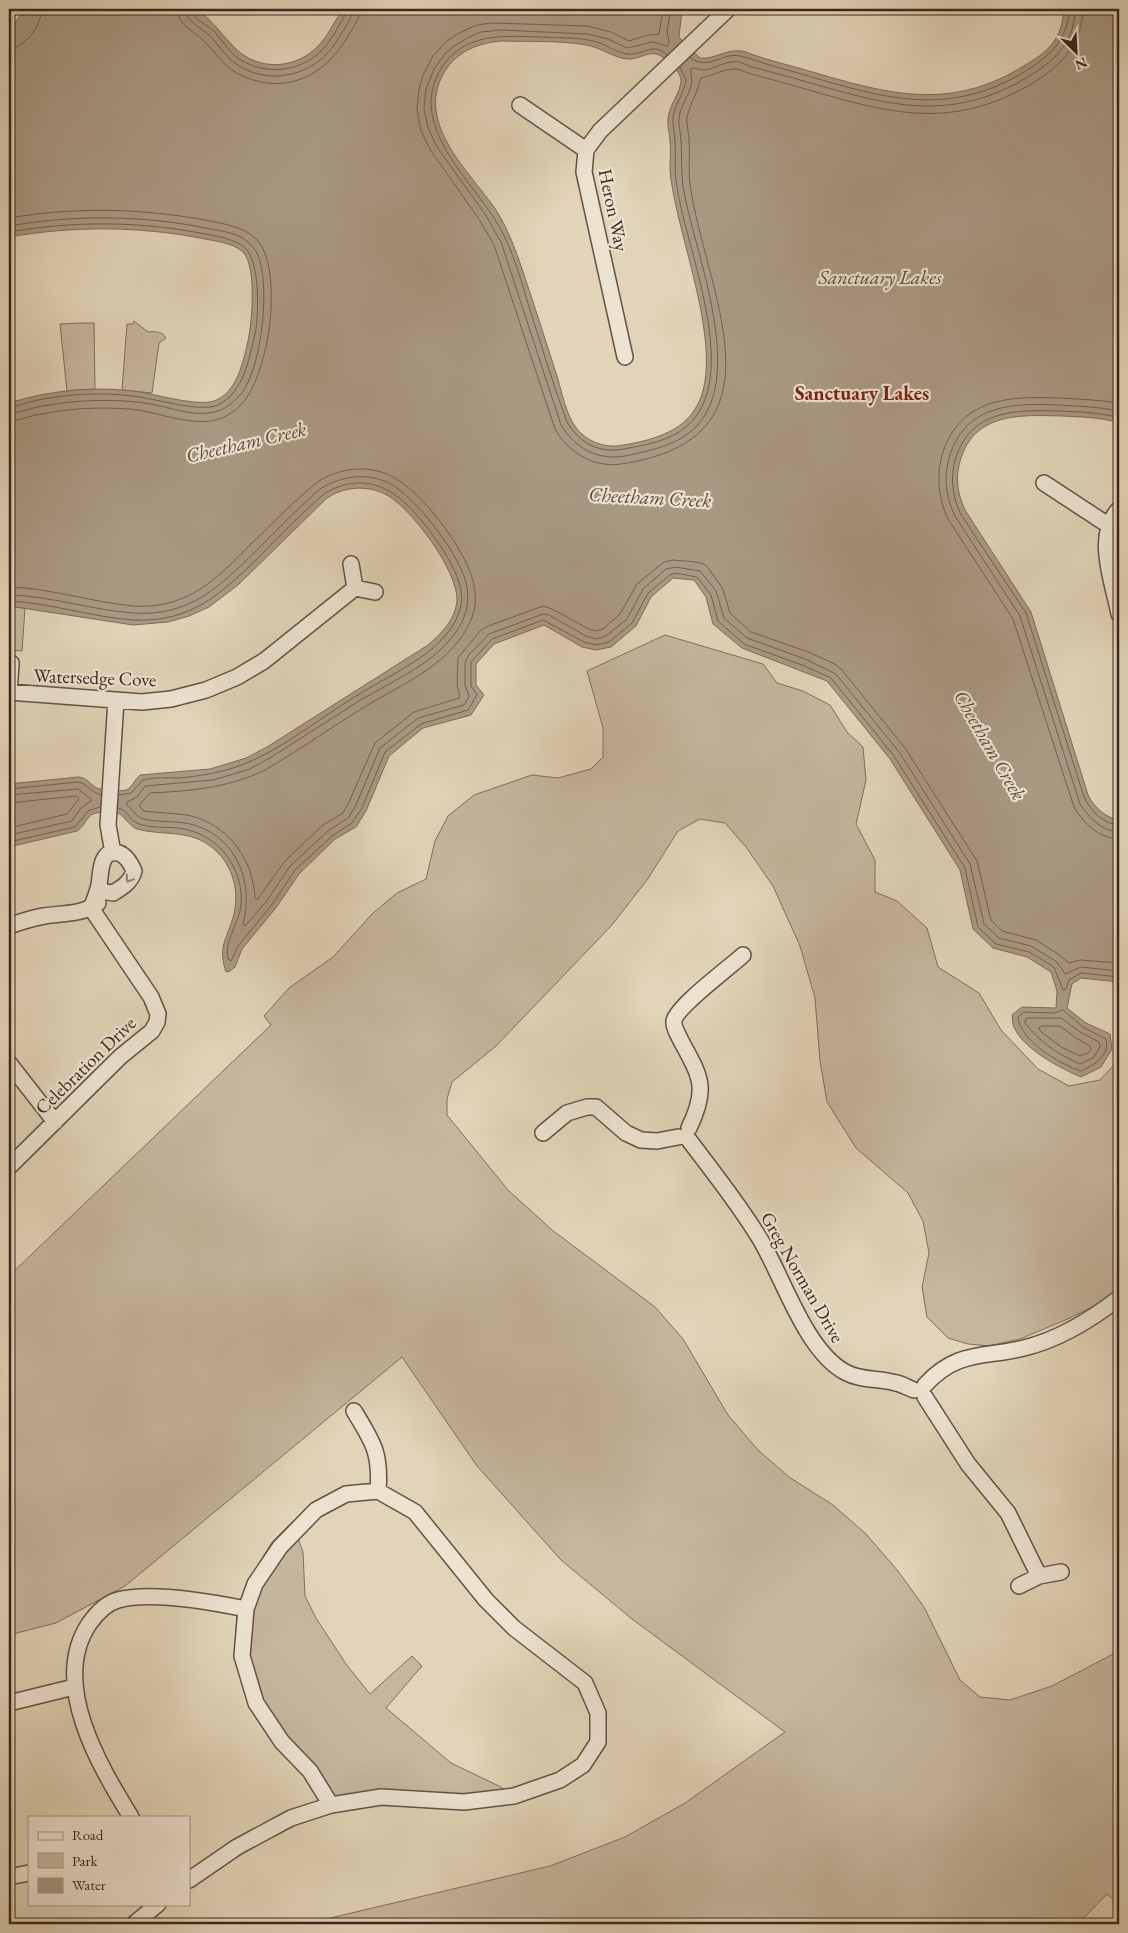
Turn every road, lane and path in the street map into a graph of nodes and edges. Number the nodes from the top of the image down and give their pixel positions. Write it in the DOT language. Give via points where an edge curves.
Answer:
graph roads {
  1 [pos="728,9"];
  2 [pos="520,105"];
  3 [pos="586,150"];
  4 [pos="626,357"];
  5 [pos="1044,483"];
  6 [pos="1119,509"];
  7 [pos="1108,525"];
  8 [pos="351,564"];
  9 [pos="356,588"];
  10 [pos="375,592"];
  11 [pos="1119,614"];
  12 [pos="10,663"];
  13 [pos="9,693"];
  14 [pos="116,700"];
  15 [pos="113,853"];
  16 [pos="99,886"];
  17 [pos="114,893"];
  18 [pos="91,908"];
  19 [pos="9,926"];
  20 [pos="743,956"];
  21 [pos="9,1063"];
  22 [pos="55,1122"];
  23 [pos="542,1133"];
  24 [pos="686,1135"];
  25 [pos="9,1167"];
  26 [pos="1119,1298"];
  27 [pos="921,1391"];
  28 [pos="354,1411"];
  29 [pos="378,1491"];
  30 [pos="1061,1572"];
  31 [pos="1039,1576"];
  32 [pos="1019,1586"];
  33 [pos="246,1609"];
  34 [pos="74,1687"];
  35 [pos="9,1703"];
  36 [pos="331,1805"];
  37 [pos="130,1816"];
  38 [pos="28,1873"];
  39 [pos="9,1876"];
  40 [pos="190,1879"];
  41 [pos="156,1906"];
  42 [pos="134,1924"];
  1 -- 3 [label="street, Heron Way" via="600,131"];
  2 -- 3 [label="street"];
  3 -- 4 [label="street, Heron Way" via="584,172"];
  5 -- 7 [label="street"];
  6 -- 7 [label="street"];
  7 -- 11 [label="street" via="1106,550"];
  8 -- 9 [label="street"];
  9 -- 10 [label="street"];
  9 -- 14 [label="street, Watersedge Cove" via="264,661 237,678 171,699"];
  12 -- 13 [label="street, Watersedge Cove"];
  13 -- 14 [label="street, Watersedge Cove"];
  14 -- 15 [label="street" via="108,825"];
  15 -- 16 [label="street" via="102,862"];
  15 -- 17 [label="street, one-way" via="127,858 134,871 132,879"];
  16 -- 17 [label="street"];
  16 -- 18 [label="street"];
  17 -- 18 [label="street"];
  18 -- 19 [label="street" via="78,913 42,916"];
  18 -- 22 [label="street, Celebration Drive" via="151,997 158,1014 157,1022"];
  20 -- 24 [label="street" via="687,1003 674,1022 700,1082 700,1104"];
  21 -- 22 [label="street"];
  22 -- 25 [label="street, Celebration Drive"];
  23 -- 24 [label="street" via="567,1113 587,1107 596,1108 626,1133 641,1140 657,1141"];
  24 -- 27 [label="street, Greg Norman Drive" via="760,1239 819,1349 845,1372"];
  26 -- 27 [label="street" via="1080,1324 1025,1348 959,1360 947,1366"];
  27 -- 31 [label="street" via="968,1464 1008,1513"];
  28 -- 29 [label="street" via="374,1444 380,1469"];
  29 -- 33 [label="street" via="346,1494 316,1510 275,1554 255,1584"];
  29 -- 36 [label="street" via="415,1512 486,1600 514,1628 585,1683 598,1713 598,1742 583,1765 560,1780 514,1796 464,1802 381,1797"];
  30 -- 31 [label="street"];
  31 -- 32 [label="street"];
  33 -- 34 [label="street" via="218,1603 140,1596 116,1601 95,1615 83,1633 76,1655"];
  33 -- 36 [label="street" via="242,1656 256,1703 282,1742 310,1770"];
  34 -- 35 [label="street"];
  34 -- 37 [label="street" via="84,1726 103,1770"];
  36 -- 40 [label="street" via="283,1822 237,1846"];
  38 -- 39 [label="street"];
  41 -- 42 [label="street"];
}
